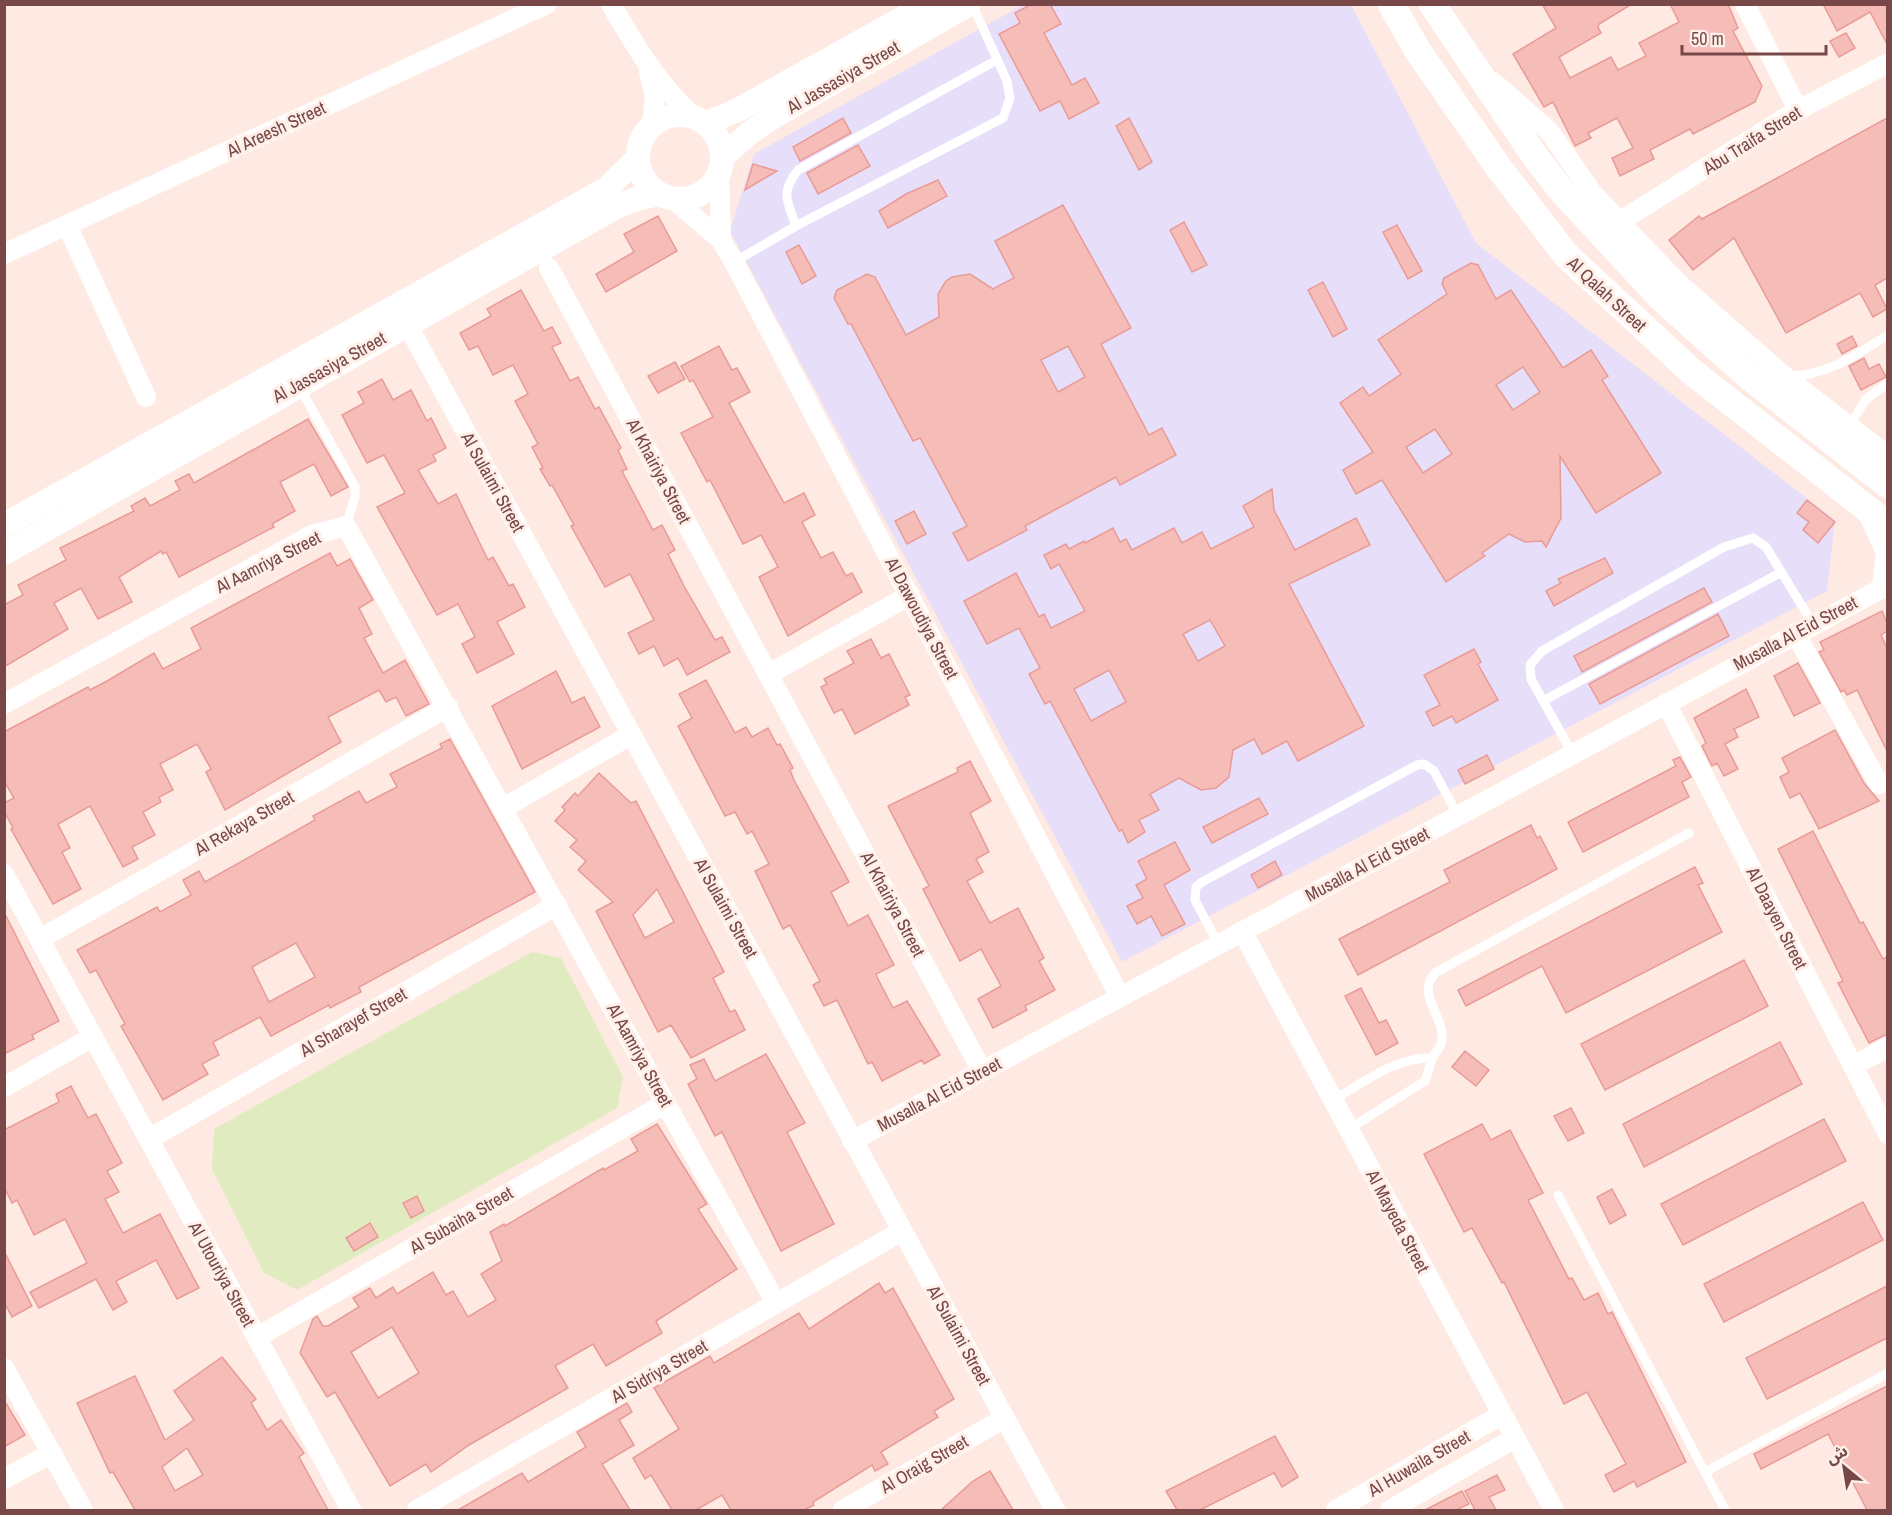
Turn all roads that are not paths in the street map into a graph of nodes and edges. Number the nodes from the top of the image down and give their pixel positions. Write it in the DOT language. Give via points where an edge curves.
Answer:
graph roads {
  1 [pos="547,4"];
  2 [pos="611,4"];
  3 [pos="928,4"];
  4 [pos="971,4"];
  5 [pos="1391,4"];
  6 [pos="1432,4"];
  7 [pos="1745,4"];
  8 [pos="996,61"];
  9 [pos="1887,63"];
  10 [pos="1472,65"];
  11 [pos="648,67"];
  12 [pos="1798,110"];
  13 [pos="700,120"];
  14 [pos="652,124"];
  15 [pos="637,159"];
  16 [pos="721,164"];
  17 [pos="666,196"];
  18 [pos="1619,222"];
  19 [pos="67,225"];
  20 [pos="796,226"];
  21 [pos="722,240"];
  22 [pos="4,254"];
  23 [pos="734,262"];
  24 [pos="549,268"];
  25 [pos="402,315"];
  26 [pos="1887,334"];
  27 [pos="1784,376"];
  28 [pos="1887,383"];
  29 [pos="298,384"];
  30 [pos="146,397"];
  31 [pos="1850,425"];
  32 [pos="1887,456"];
  33 [pos="1887,485"];
  34 [pos="1863,504"];
  35 [pos="4,525"];
  36 [pos="1887,525"];
  37 [pos="346,526"];
  38 [pos="4,553"];
  39 [pos="1780,573"];
  40 [pos="1885,586"];
  41 [pos="910,595"];
  42 [pos="1813,624"];
  43 [pos="1795,633"];
  44 [pos="769,674"];
  45 [pos="1543,701"];
  46 [pos="1666,703"];
  47 [pos="4,704"];
  48 [pos="448,707"];
  49 [pos="631,735"];
  50 [pos="1572,753"];
  51 [pos="1879,784"];
  52 [pos="503,808"];
  53 [pos="1458,816"];
  54 [pos="1689,833"];
  55 [pos="4,874"];
  56 [pos="557,905"];
  57 [pos="1242,931"];
  58 [pos="40,939"];
  59 [pos="1218,944"];
  60 [pos="1120,997"];
  61 [pos="93,1037"];
  62 [pos="1887,1047"];
  63 [pos="1432,1058"];
  64 [pos="1853,1066"];
  65 [pos="982,1071"];
  66 [pos="4,1087"];
  67 [pos="1333,1100"];
  68 [pos="666,1103"];
  69 [pos="1348,1129"];
  70 [pos="1887,1134"];
  71 [pos="149,1139"];
  72 [pos="852,1141"];
  73 [pos="1557,1195"];
  74 [pos="902,1231"];
  75 [pos="776,1303"];
  76 [pos="257,1337"];
  77 [pos="4,1368"];
  78 [pos="1887,1373"];
  79 [pos="1501,1415"];
  80 [pos="1005,1418"];
  81 [pos="1515,1438"];
  82 [pos="52,1453"];
  83 [pos="1704,1472"];
  84 [pos="4,1479"];
  85 [pos="84,1510"];
  86 [pos="351,1510"];
  87 [pos="417,1510"];
  88 [pos="843,1510"];
  89 [pos="1055,1510"];
  90 [pos="1336,1510"];
  91 [pos="1390,1510"];
  92 [pos="1554,1510"];
  93 [pos="1725,1510"];
  1 -- 19 [label="street, Al Areesh Street"];
  2 -- 11 [label="street"];
  3 -- 13 [label="street, Al Jassasiya Street" via="765,96"];
  4 -- 8 [label="lane"];
  4 -- 16 [label="street, Al Jassasiya Street" via="778,114 752,131"];
  5 -- 34 [label="main road, Al Qalah Street" via="1418,51 1499,168 1566,255 1691,371"];
  6 -- 10 [label="main road, Al Qalah Street"];
  7 -- 12 [label="street"];
  8 -- 20 [label="lane" via="798,170 785,195"];
  8 -- 20 [label="lane" via="1007,81 1010,98 1003,118"];
  9 -- 12 [label="street, Abu Traifa Street"];
  10 -- 18 [label="street, Al Qalah Street" via="1549,131 1580,177"];
  10 -- 33 [label="main road, Al Qalah Street" via="1561,190 1661,298 1747,375"];
  11 -- 13 [label="street" via="670,96"];
  11 -- 14 [label="street" via="655,97"];
  12 -- 18 [label="street, Abu Traifa Street"];
  13 -- 14 [label="street" via="672,115"];
  13 -- 16 [label="street" via="720,144"];
  14 -- 15 [label="street" via="638,146"];
  15 -- 17 [label="street" via="644,179"];
  15 -- 25 [label="street, Al Jassasiya Street" via="606,189"];
  16 -- 17 [label="street" via="712,184 701,194 687,198"];
  16 -- 21 [label="street, Al Dawoudiya Street"];
  17 -- 21 [label="street, Al Dawoudiya Street"];
  17 -- 25 [label="street, Al Jassasiya Street" via="636,199 616,207"];
  18 -- 27 [label="street, Al Qalah Street" via="1678,283"];
  19 -- 22 [label="street, Al Areesh Street"];
  19 -- 30 [label="street"];
  20 -- 23 [label="lane"];
  21 -- 23 [label="street, Al Dawoudiya Street"];
  23 -- 41 [label="street, Al Dawoudiya Street"];
  24 -- 44 [label="street, Al Khairiya Street"];
  25 -- 29 [label="street, Al Jassasiya Street"];
  25 -- 35 [label="street, Al Jassasiya Street"];
  25 -- 49 [label="street, Al Sulaimi Street"];
  26 -- 27 [label="lane" via="1824,371"];
  27 -- 31 [label="street, Al Qalah Street"];
  28 -- 31 [label="lane" via="1866,399"];
  29 -- 37 [label="lane" via="355,487"];
  29 -- 38 [label="street, Al Jassasiya Street"];
  31 -- 32 [label="street, Al Qalah Street"];
  34 -- 36 [label="main road, Al Qalah Street"];
  34 -- 40 [label="street, Musalla Al Eid Street" via="1886,553"];
  37 -- 47 [label="street, Al Aamriya Street" via="312,536"];
  37 -- 48 [label="street, Al Aamriya Street"];
  39 -- 42 [label="lane"];
  39 -- 45 [label="lane"];
  39 -- 45 [label="lane" via="1766,547 1753,538 1724,547 1542,651 1530,665 1531,679"];
  40 -- 42 [label="street, Musalla Al Eid Street"];
  41 -- 44 [label="street"];
  41 -- 60 [label="street, Al Dawoudiya Street"];
  42 -- 43 [label="street, Musalla Al Eid Street"];
  43 -- 46 [label="street, Musalla Al Eid Street"];
  43 -- 51 [label="street"];
  44 -- 65 [label="street, Al Khairiya Street"];
  45 -- 50 [label="lane"];
  46 -- 50 [label="street, Musalla Al Eid Street"];
  46 -- 64 [label="street, Al Daayen Street"];
  48 -- 52 [label="street, Al Aamriya Street"];
  48 -- 58 [label="street, Al Rekaya Street"];
  49 -- 52 [label="street"];
  49 -- 72 [label="street, Al Sulaimi Street"];
  50 -- 53 [label="street, Musalla Al Eid Street"];
  52 -- 56 [label="street, Al Aamriya Street"];
  53 -- 57 [label="street, Musalla Al Eid Street"];
  53 -- 59 [label="lane" via="1434,771 1429,766 1417,765 1196,887 1195,900"];
  54 -- 63 [label="lane" via="1435,973 1428,992 1442,1040"];
  55 -- 58 [label="street, Al Utouriya Street"];
  56 -- 68 [label="street, Al Aamriya Street"];
  56 -- 71 [label="street, Al Sharayef Street"];
  57 -- 59 [label="street, Musalla Al Eid Street"];
  57 -- 67 [label="street, Al Mayeda Street"];
  58 -- 61 [label="street, Al Utouriya Street"];
  59 -- 60 [label="street, Musalla Al Eid Street"];
  60 -- 65 [label="street, Musalla Al Eid Street"];
  61 -- 66 [label="street"];
  61 -- 71 [label="street, Al Utouriya Street"];
  62 -- 64 [label="street"];
  63 -- 67 [label="lane" via="1400,1064"];
  63 -- 69 [label="lane" via="1429,1074 1419,1086"];
  64 -- 70 [label="street, Al Daayen Street"];
  65 -- 72 [label="street, Musalla Al Eid Street"];
  67 -- 69 [label="street, Al Mayeda Street"];
  68 -- 75 [label="street, Al Aamriya Street"];
  68 -- 76 [label="street, Al Subaiha Street"];
  69 -- 79 [label="street, Al Mayeda Street"];
  71 -- 76 [label="street, Al Utouriya Street"];
  72 -- 74 [label="street, Al Sulaimi Street"];
  73 -- 83 [label="lane"];
  74 -- 75 [label="street, Al Sidriya Street"];
  74 -- 80 [label="street, Al Sulaimi Street"];
  75 -- 87 [label="street, Al Sidriya Street"];
  76 -- 86 [label="street, Al Utouriya Street"];
  77 -- 82 [label="street"];
  78 -- 83 [label="lane"];
  79 -- 81 [label="street, Al Mayeda Street"];
  79 -- 90 [label="street, Al Huwaila Street"];
  80 -- 88 [label="street, Al Oraig Street"];
  80 -- 89 [label="street, Al Sulaimi Street"];
  81 -- 91 [label="street, Al Huwaila Street"];
  81 -- 92 [label="street, Al Mayeda Street"];
  82 -- 84 [label="street"];
  82 -- 85 [label="street"];
  83 -- 93 [label="lane"];
}
